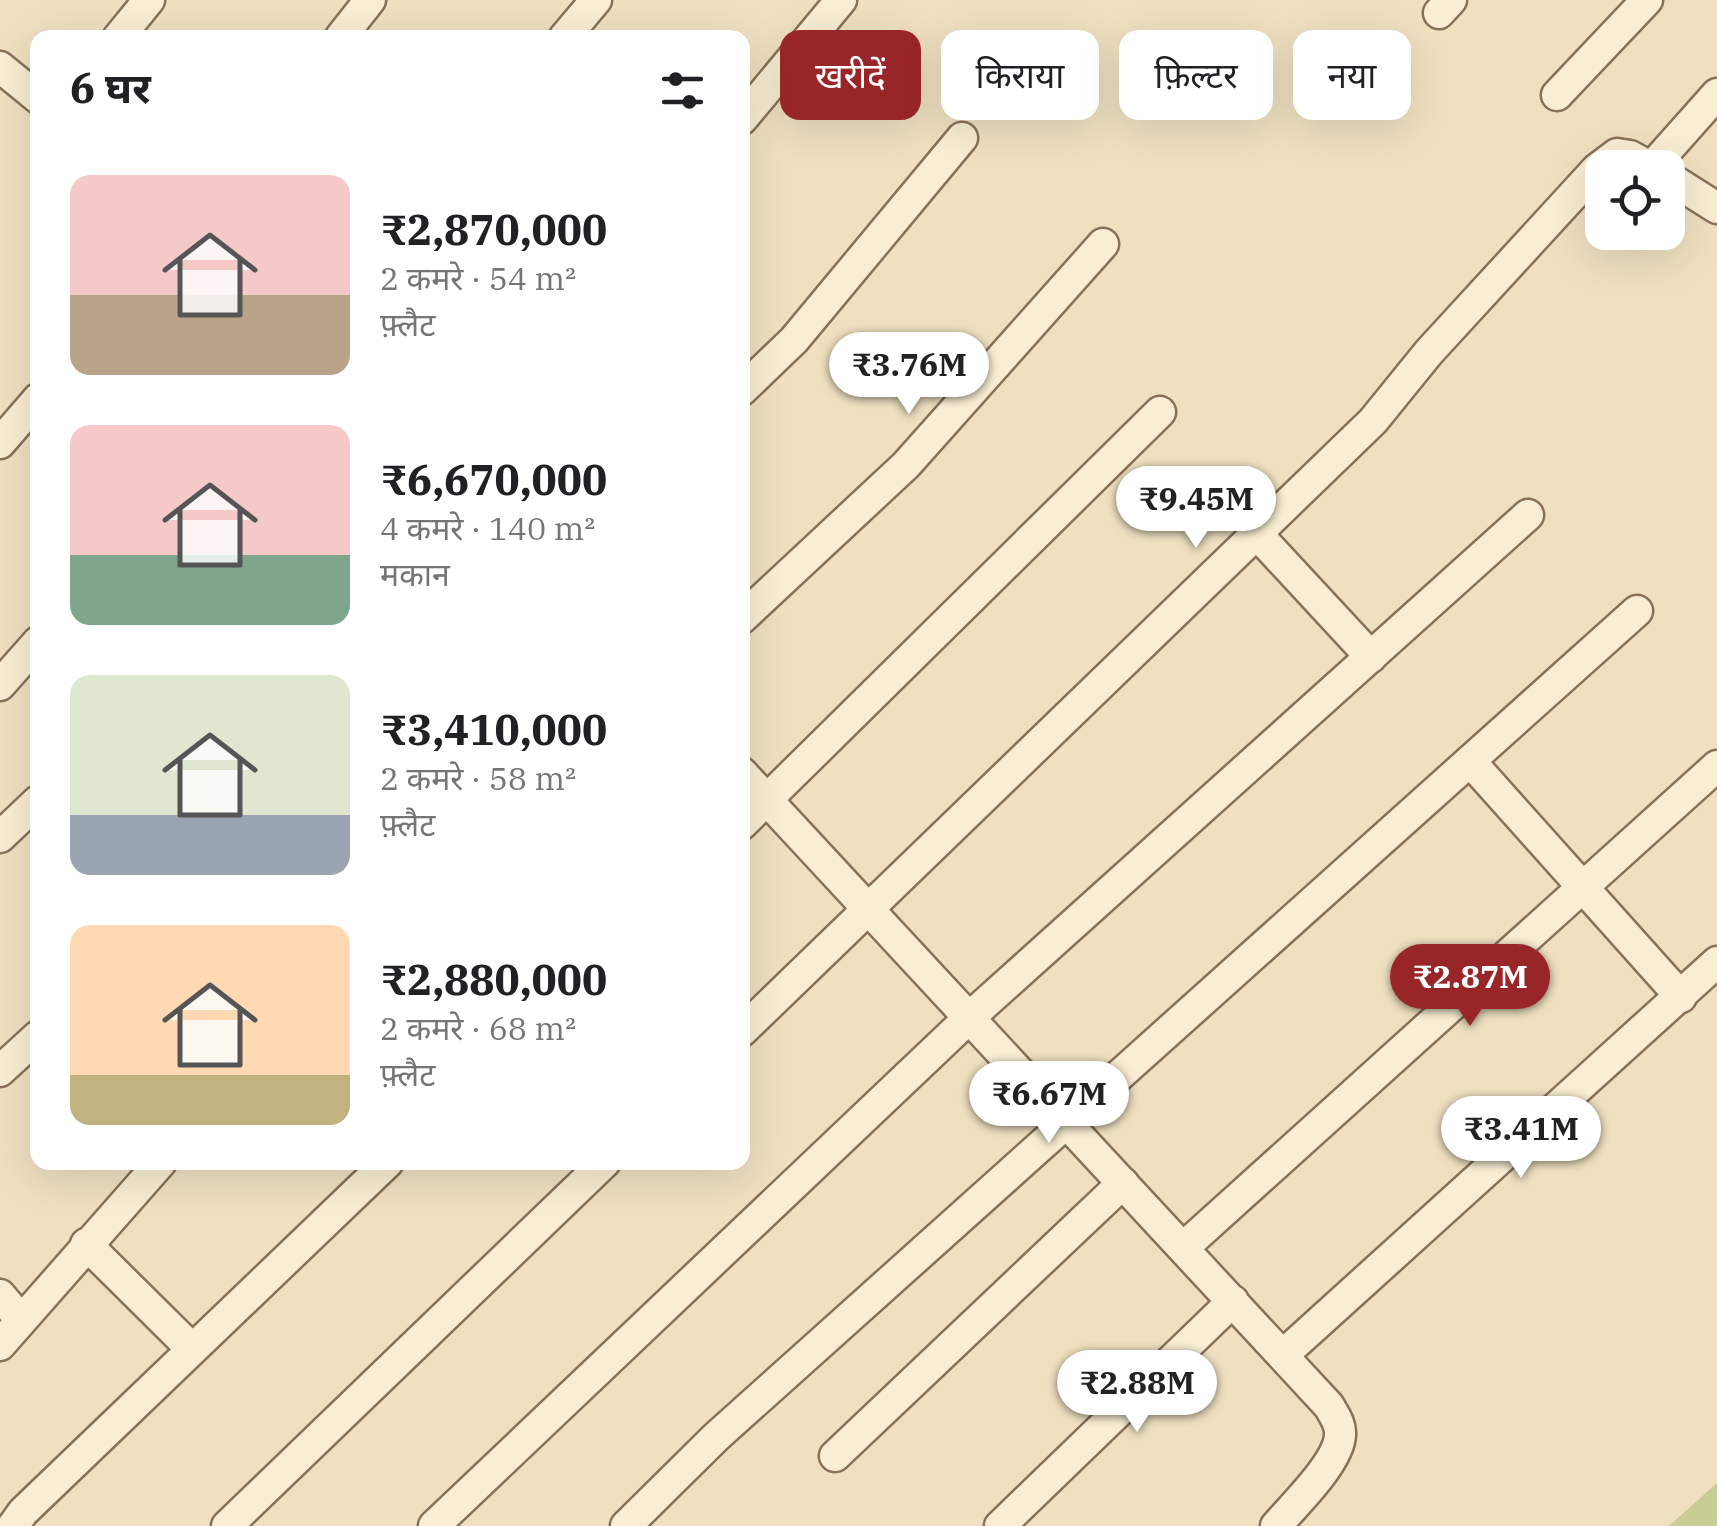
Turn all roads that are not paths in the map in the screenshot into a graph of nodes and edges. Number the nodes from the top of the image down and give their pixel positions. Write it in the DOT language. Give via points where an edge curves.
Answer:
graph roads {
  1 [pos="149,0"];
  2 [pos="370,0"];
  3 [pos="596,0"];
  4 [pos="842,0"];
  5 [pos="1647,0"];
  6 [pos="125,30"];
  7 [pos="346,30"];
  8 [pos="571,30"];
  9 [pos="0,67"];
  10 [pos="30,91"];
  11 [pos="1717,94"];
  12 [pos="1557,95"];
  13 [pos="750,109"];
  14 [pos="962,138"];
  15 [pos="1667,150"];
  16 [pos="1585,182"];
  17 [pos="1685,188"];
  18 [pos="1717,208"];
  19 [pos="1104,244"];
  20 [pos="750,382"];
  21 [pos="30,409"];
  22 [pos="1160,412"];
  23 [pos="0,443"];
  24 [pos="1528,515"];
  25 [pos="1257,534"];
  26 [pos="750,611"];
  27 [pos="1638,612"];
  28 [pos="30,651"];
  29 [pos="1371,657"];
  30 [pos="0,685"];
  31 [pos="1470,761"];
  32 [pos="1717,766"];
  33 [pos="750,782"];
  34 [pos="767,800"];
  35 [pos="30,808"];
  36 [pos="750,816"];
  37 [pos="0,836"];
  38 [pos="1582,888"];
  39 [pos="870,909"];
  40 [pos="1717,962"];
  41 [pos="1681,996"];
  42 [pos="970,1017"];
  43 [pos="750,1023"];
  44 [pos="30,1043"];
  45 [pos="0,1070"];
  46 [pos="1068,1123"];
  47 [pos="154,1170"];
  48 [pos="380,1170"];
  49 [pos="597,1170"];
  50 [pos="1123,1183"];
  51 [pos="86,1244"];
  52 [pos="1184,1248"];
  53 [pos="0,1295"];
  54 [pos="1232,1301"];
  55 [pos="21,1320"];
  56 [pos="0,1345"];
  57 [pos="192,1350"];
  58 [pos="1282,1355"];
  59 [pos="835,1456"];
  60 [pos="13,1526"];
  61 [pos="227,1526"];
  62 [pos="434,1526"];
  63 [pos="626,1526"];
  64 [pos="1000,1526"];
  65 [pos="1276,1526"];
  1 -- 6 [label="street"];
  2 -- 7 [label="street"];
  3 -- 8 [label="street"];
  4 -- 13 [label="street"];
  5 -- 12 [label="street"];
  9 -- 10 [label="street"];
  11 -- 15 [label="street"];
  14 -- 20 [label="street" via="794,340"];
  16 -- 25 [label="street" via="1428,352 1373,422"];
  17 -- 18 [label="street"];
  19 -- 26 [label="street" via="906,465"];
  21 -- 23 [label="street"];
  22 -- 34 [label="street"];
  24 -- 29 [label="street"];
  25 -- 29 [label="street"];
  25 -- 39 [label="street"];
  27 -- 31 [label="street"];
  28 -- 30 [label="street"];
  29 -- 42 [label="street"];
  31 -- 38 [label="street"];
  31 -- 46 [label="street"];
  32 -- 38 [label="street"];
  33 -- 34 [label="street"];
  34 -- 36 [label="street"];
  34 -- 39 [label="street"];
  35 -- 37 [label="street"];
  38 -- 41 [label="street"];
  38 -- 52 [label="street"];
  39 -- 42 [label="street"];
  39 -- 43 [label="street"];
  40 -- 41 [label="street"];
  41 -- 58 [label="street"];
  42 -- 46 [label="street"];
  42 -- 62 [label="street"];
  44 -- 45 [label="street"];
  46 -- 50 [label="street"];
  46 -- 63 [label="street"];
  47 -- 51 [label="street"];
  48 -- 57 [label="street"];
  49 -- 61 [label="street"];
  50 -- 52 [label="street"];
  50 -- 59 [label="street"];
  51 -- 55 [label="street"];
  51 -- 57 [label="street"];
  52 -- 54 [label="street"];
  53 -- 55 [label="street"];
  54 -- 58 [label="street"];
  54 -- 64 [label="street"];
  55 -- 56 [label="street"];
  57 -- 60 [label="street"];
  58 -- 65 [label="street" via="1329,1406 1341,1439 1334,1457"];
}
